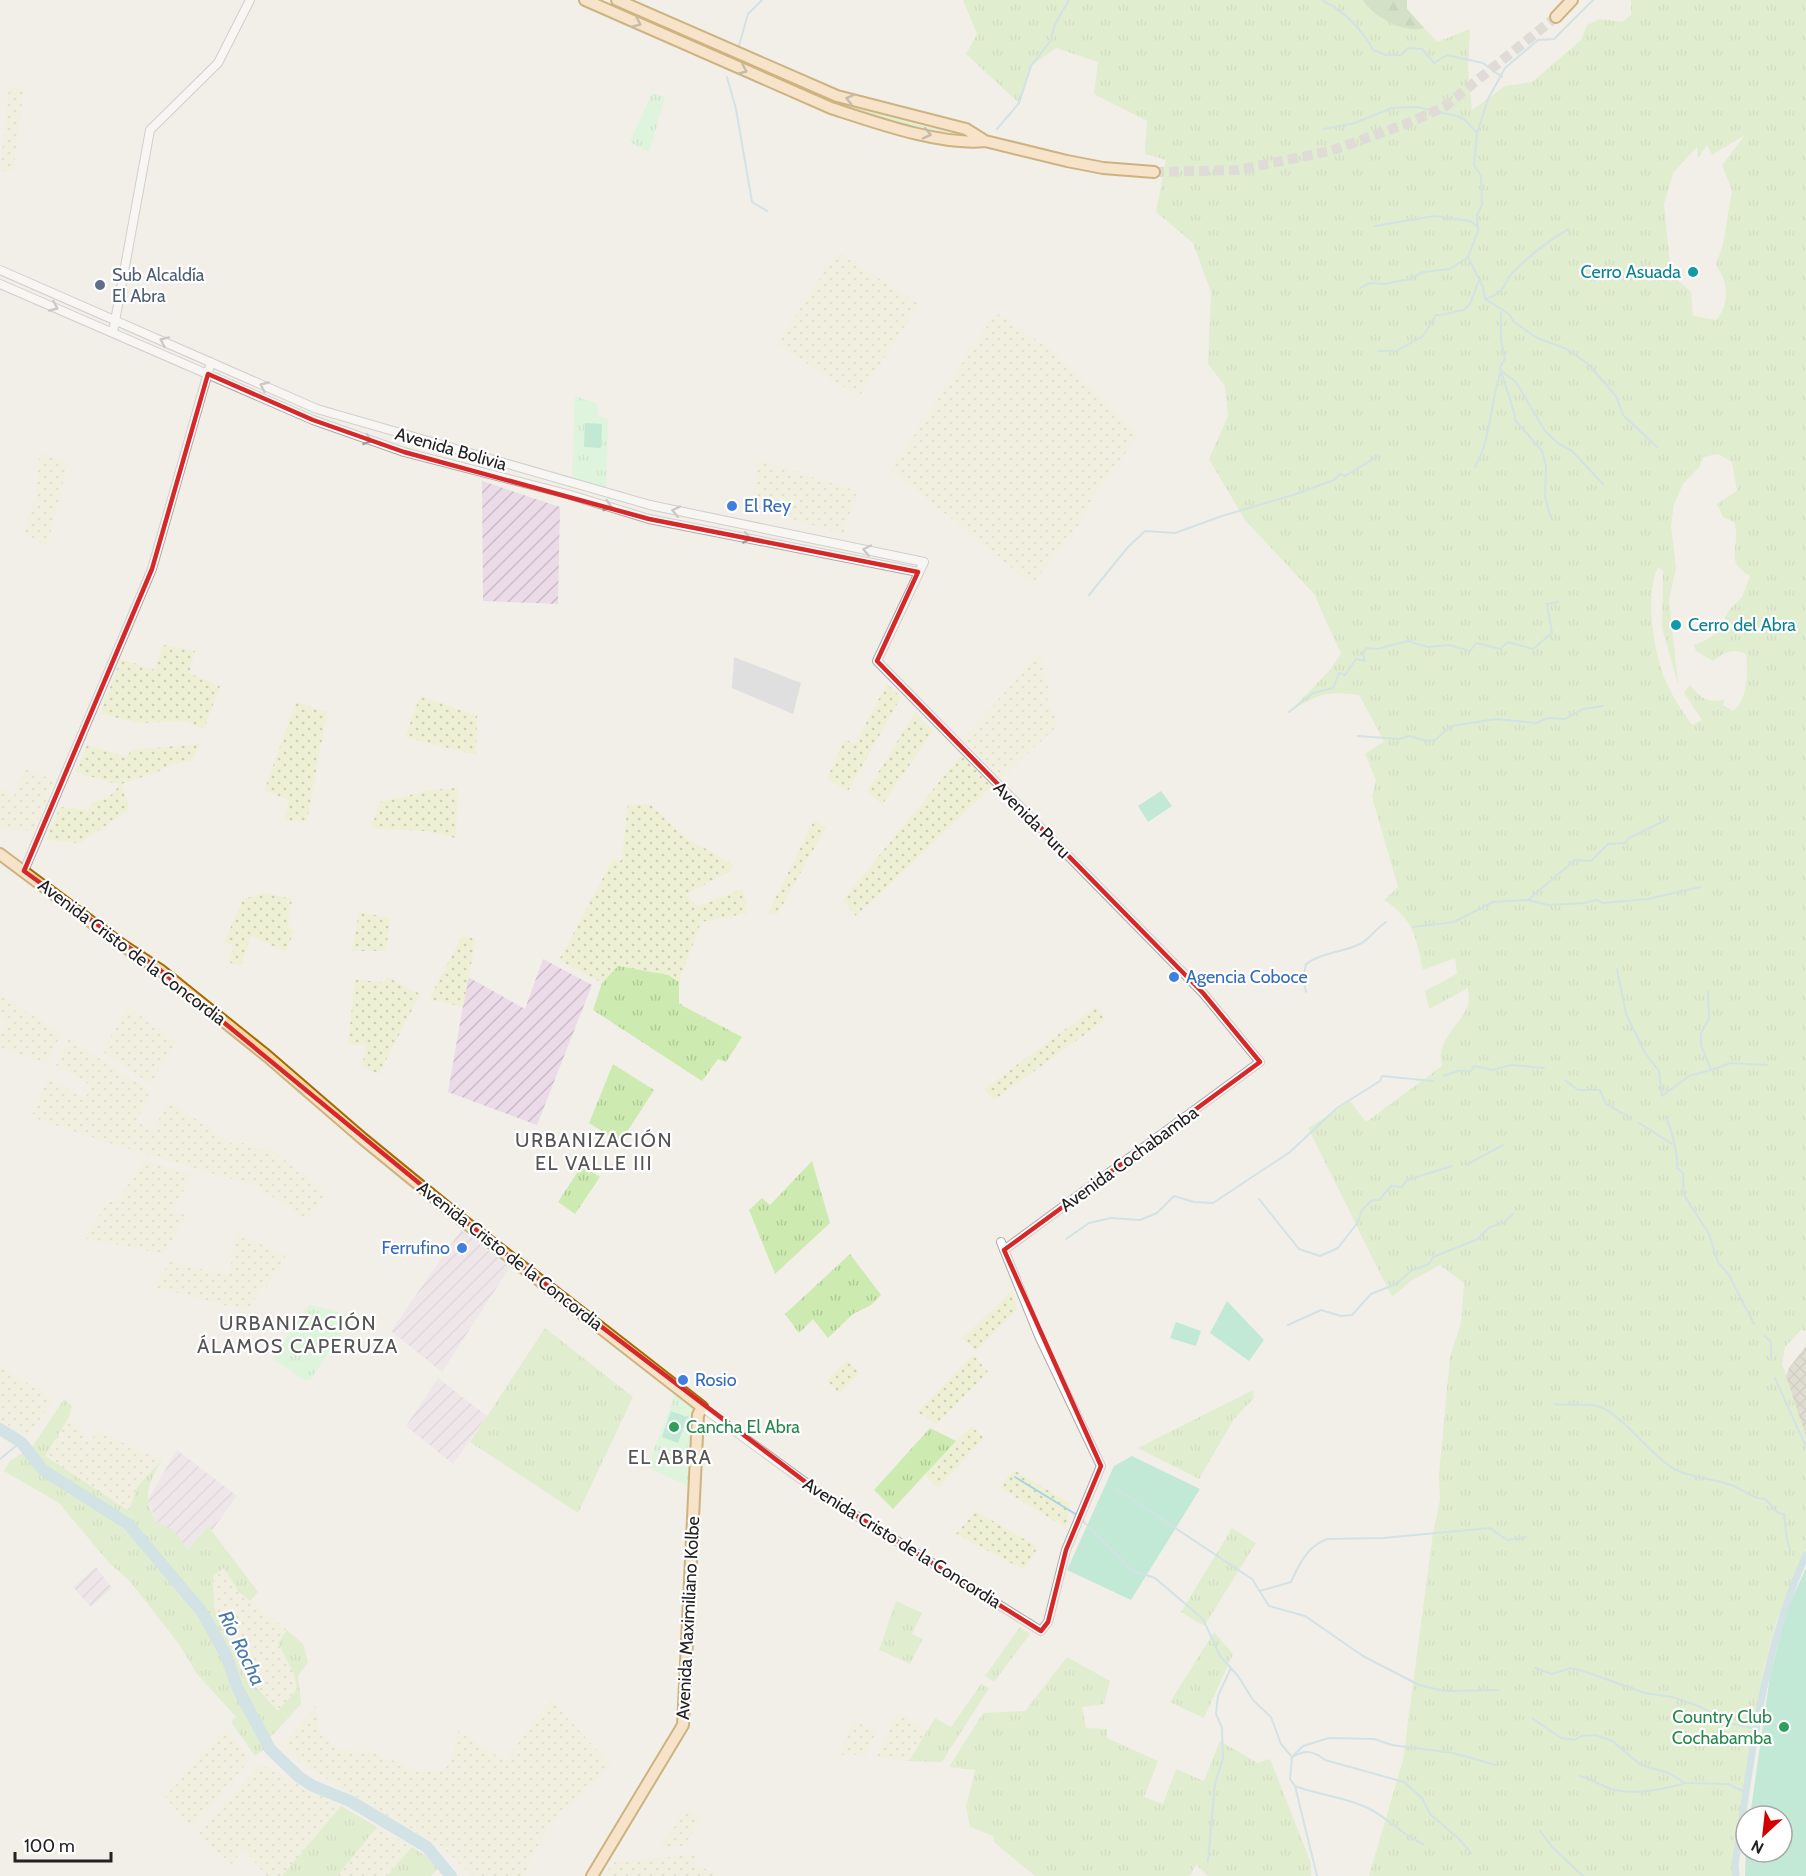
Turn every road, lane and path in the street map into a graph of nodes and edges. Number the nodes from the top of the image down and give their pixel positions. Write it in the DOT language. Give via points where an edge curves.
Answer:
graph roads {
  1 [pos="250,0"];
  2 [pos="585,0"];
  3 [pos="617,0"];
  4 [pos="1572,0"];
  5 [pos="1556,17"];
  6 [pos="725,47"];
  7 [pos="720,60"];
  8 [pos="985,141"];
  9 [pos="1154,172"];
  10 [pos="0,270"];
  11 [pos="0,284"];
  12 [pos="116,320"];
  13 [pos="113,332"];
  14 [pos="211,362"];
  15 [pos="208,374"];
  16 [pos="924,562"];
  17 [pos="918,572"];
  18 [pos="0,854"];
  19 [pos="24,871"];
  20 [pos="1260,1062"];
  21 [pos="702,1407"];
  22 [pos="1041,1631"];
  23 [pos="592,1876"];
  1 -- 12 [label="street" via="218,63 150,130"];
  2 -- 7 [label="main road, one-way"];
  3 -- 6 [label="main road"];
  4 -- 5 [label="main road"];
  6 -- 7 [label="main road"];
  8 -- 6 [label="main road, one-way" via="966,129 837,96"];
  7 -- 8 [label="main road, one-way" via="804,97 872,121 965,143"];
  8 -- 9 [label="main road" via="1103,168"];
  10 -- 12 [label="street, Avenida Bolivia"];
  11 -- 13 [label="street, Avenida Bolivia, one-way"];
  12 -- 13 [label="street"];
  14 -- 12 [label="street, Avenida Bolivia, one-way"];
  13 -- 15 [label="street, Avenida Bolivia"];
  14 -- 15 [label="street"];
  16 -- 14 [label="street, Avenida Bolivia, one-way" via="650,506 317,410"];
  15 -- 17 [label="street, Avenida Bolivia, one-way" via="313,420 404,452 649,519"];
  15 -- 19 [label="street" via="152,569"];
  16 -- 17 [label="street, Avenida Puru"];
  17 -- 20 [label="street, Avenida Puru" via="876,661 1203,993"];
  18 -- 19 [label="main road, Avenida Cristo de la Concordia"];
  19 -- 21 [label="main road, Avenida Cristo de la Concordia" via="160,970 453,1212"];
  20 -- 22 [label="street, Avenida Cochabamba" via="1002,1246 1039,1336 1101,1466 1066,1550 1048,1622"];
  21 -- 22 [label="street, Avenida Cristo de la Concordia" via="820,1493"];
  21 -- 23 [label="main road, Avenida Maximiliano Kolbe" via="698,1415 683,1725"];
}
